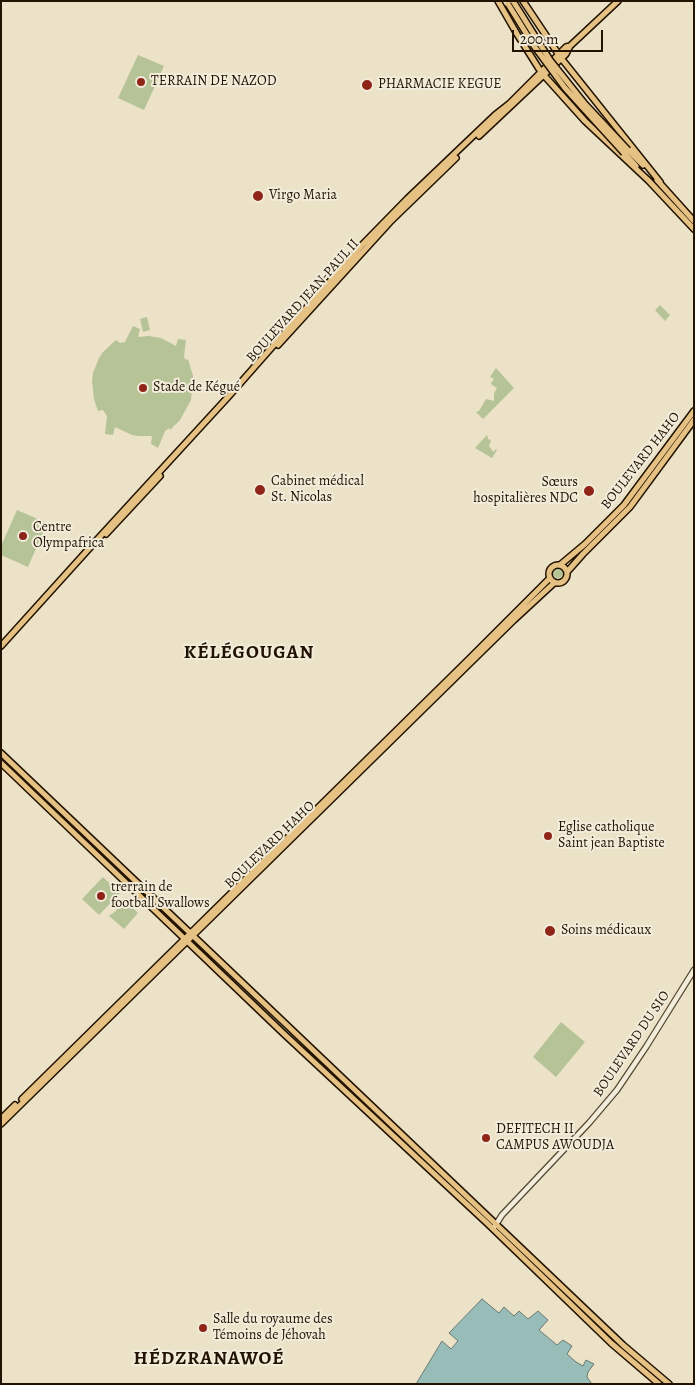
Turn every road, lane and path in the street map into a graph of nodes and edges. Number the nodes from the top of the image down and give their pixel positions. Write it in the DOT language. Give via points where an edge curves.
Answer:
graph roads {
  1 [pos="498,1"];
  2 [pos="523,1"];
  3 [pos="618,1"];
  4 [pos="510,2"];
  5 [pos="561,54"];
  6 [pos="543,73"];
  7 [pos="540,80"];
  8 [pos="550,81"];
  9 [pos="626,151"];
  10 [pos="649,182"];
  11 [pos="660,182"];
  12 [pos="694,220"];
  13 [pos="694,230"];
  14 [pos="694,411"];
  15 [pos="694,420"];
  16 [pos="560,565"];
  17 [pos="567,572"];
  18 [pos="552,580"];
  19 [pos="1,646"];
  20 [pos="1,650"];
  21 [pos="1,753"];
  22 [pos="1,763"];
  23 [pos="192,934"];
  24 [pos="186,940"];
  25 [pos="694,970"];
  26 [pos="1,1119"];
  27 [pos="1,1124"];
  28 [pos="495,1222"];
  29 [pos="488,1224"];
  30 [pos="493,1229"];
  31 [pos="660,1383"];
  32 [pos="669,1384"];
  1 -- 6 [label="main road"];
  2 -- 5 [label="main road"];
  3 -- 5 [label="main road, BOULEVARD JEAN-PAUL II"];
  4 -- 9 [label="main road, bridge" via="550,60"];
  5 -- 6 [label="main road, BOULEVARD JEAN-PAUL II"];
  5 -- 11 [label="main road"];
  6 -- 7 [label="main road, BOULEVARD JEAN-PAUL II"];
  6 -- 8 [label="main road"];
  6 -- 19 [label="main road, BOULEVARD JEAN-PAUL II" via="361,246"];
  7 -- 8 [label="main road"];
  7 -- 20 [label="main road, BOULEVARD JEAN-PAUL II" via="343,271"];
  8 -- 10 [label="main road" via="585,121"];
  9 -- 10 [label="main road"];
  9 -- 11 [label="main road"];
  10 -- 13 [label="main road"];
  11 -- 12 [label="main road"];
  14 -- 16 [label="main road, BOULEVARD HAHO" via="624,506"];
  15 -- 17 [label="main road, BOULEVARD HAHO" via="630,507"];
  16 -- 17 [label="main road"];
  16 -- 18 [label="main road" via="550,568"];
  17 -- 18 [label="main road" via="564,581"];
  18 -- 23 [label="main road, BOULEVARD HAHO"];
  21 -- 23 [label="main road"];
  22 -- 24 [label="main road"];
  23 -- 24 [label="main road, BOULEVARD HAHO"];
  23 -- 28 [label="main road"];
  24 -- 26 [label="main road, BOULEVARD HAHO"];
  24 -- 27 [label="main road, BOULEVARD HAHO"];
  24 -- 29 [label="main road"];
  25 -- 28 [label="street, BOULEVARD DU SIO" via="617,1090"];
  28 -- 29 [label="street, BOULEVARD DU SIO"];
  28 -- 30 [label="street, BOULEVARD DU SIO"];
  28 -- 31 [label="main road"];
  29 -- 30 [label="main road"];
  30 -- 31 [label="main road" via="618,1349"];
  31 -- 32 [label="main road" via="667,1381"];
}
